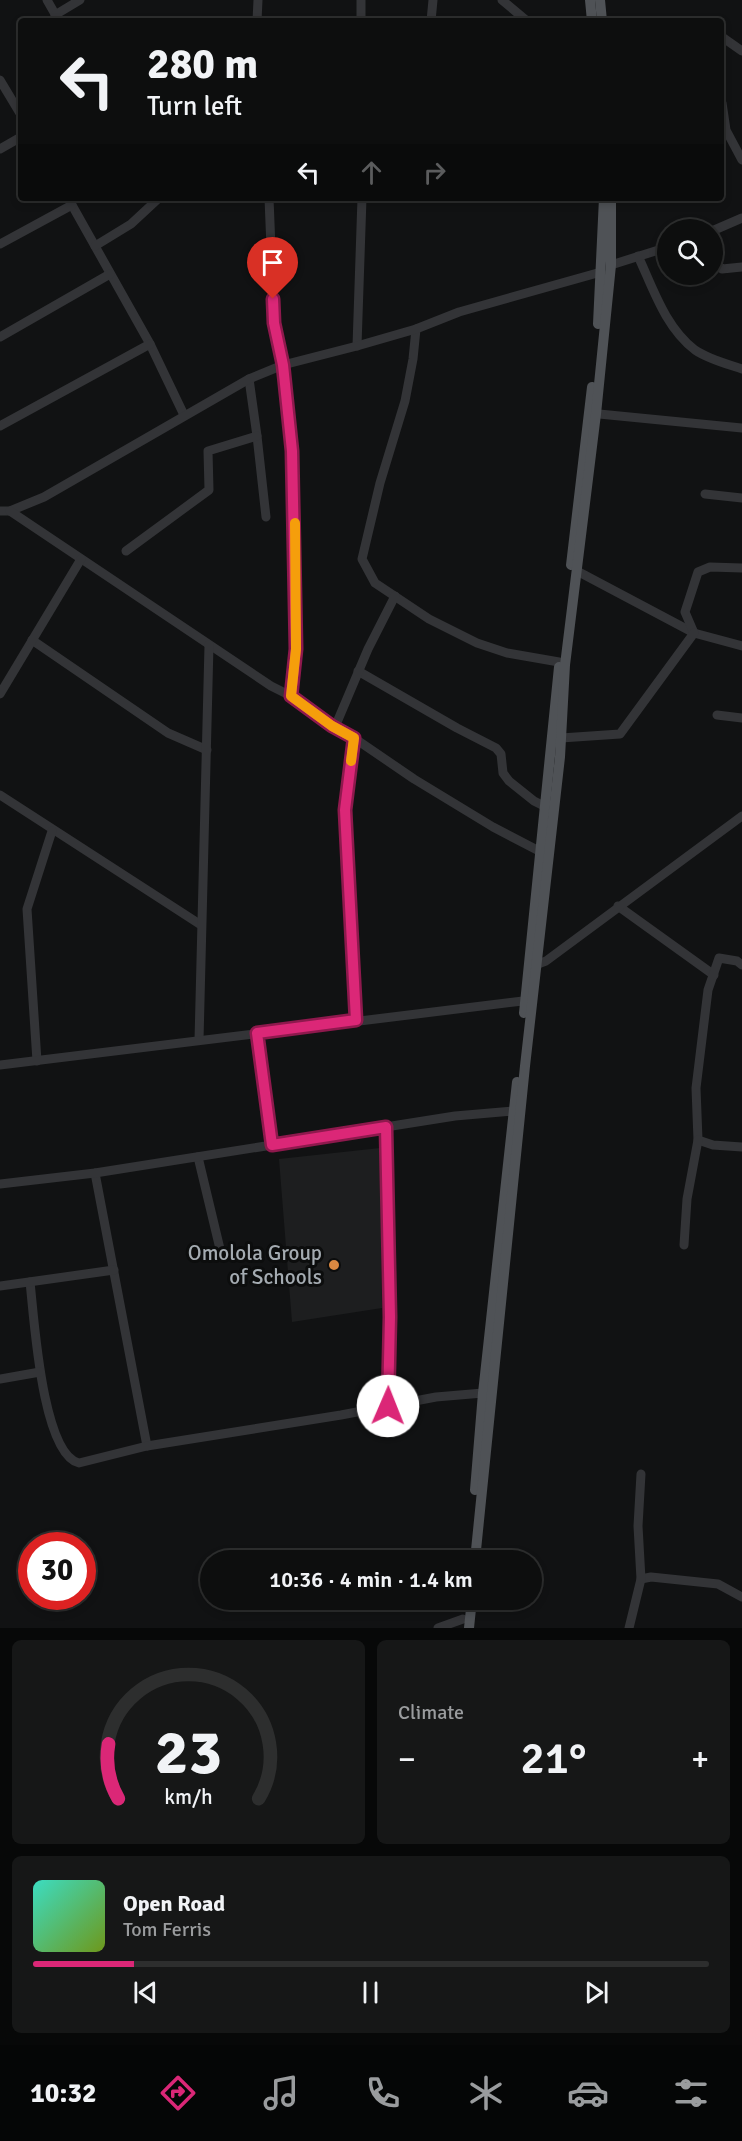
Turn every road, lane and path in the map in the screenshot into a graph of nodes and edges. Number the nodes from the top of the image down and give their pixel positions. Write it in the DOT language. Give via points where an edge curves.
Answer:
graph roads {
  1 [pos="47,0"];
  2 [pos="80,0"];
  3 [pos="258,0"];
  4 [pos="361,0"];
  5 [pos="433,0"];
  6 [pos="502,0"];
  7 [pos="590,0"];
  8 [pos="600,0"];
  9 [pos="57,18"];
  10 [pos="257,18"];
  11 [pos="361,18"];
  12 [pos="431,18"];
  13 [pos="523,18"];
  14 [pos="592,18"];
  15 [pos="602,18"];
  16 [pos="724,38"];
  17 [pos="742,51"];
  18 [pos="0,80"];
  19 [pos="18,110"];
  20 [pos="724,116"];
  21 [pos="18,139"];
  22 [pos="0,149"];
  23 [pos="742,160"];
  24 [pos="70,201"];
  25 [pos="156,201"];
  26 [pos="269,201"];
  27 [pos="362,201"];
  28 [pos="604,201"];
  29 [pos="611,201"];
  30 [pos="742,218"];
  31 [pos="723,226"];
  32 [pos="0,244"];
  33 [pos="95,246"];
  34 [pos="657,250"];
  35 [pos="638,256"];
  36 [pos="611,265"];
  37 [pos="742,267"];
  38 [pos="723,269"];
  39 [pos="601,272"];
  40 [pos="110,274"];
  41 [pos="416,329"];
  42 [pos="0,337"];
  43 [pos="150,344"];
  44 [pos="357,346"];
  45 [pos="283,365"];
  46 [pos="742,369"];
  47 [pos="249,379"];
  48 [pos="593,413"];
  49 [pos="184,415"];
  50 [pos="0,426"];
  51 [pos="742,428"];
  52 [pos="258,436"];
  53 [pos="705,494"];
  54 [pos="742,498"];
  55 [pos="0,511"];
  56 [pos="10,511"];
  57 [pos="266,517"];
  58 [pos="126,551"];
  59 [pos="81,560"];
  60 [pos="742,568"];
  61 [pos="577,571"];
  62 [pos="395,596"];
  63 [pos="694,633"];
  64 [pos="32,640"];
  65 [pos="209,645"];
  66 [pos="742,646"];
  67 [pos="559,662"];
  68 [pos="358,671"];
  69 [pos="1,688"];
  70 [pos="291,696"];
  71 [pos="717,715"];
  72 [pos="742,718"];
  73 [pos="335,727"];
  74 [pos="354,738"];
  75 [pos="561,738"];
  76 [pos="207,750"];
  77 [pos="0,795"];
  78 [pos="546,807"];
  79 [pos="742,816"];
  80 [pos="52,831"];
  81 [pos="541,852"];
  82 [pos="618,906"];
  83 [pos="201,925"];
  84 [pos="538,964"];
  85 [pos="742,965"];
  86 [pos="714,975"];
  87 [pos="530,1000"];
  88 [pos="356,1020"];
  89 [pos="257,1033"];
  90 [pos="199,1040"];
  91 [pos="37,1061"];
  92 [pos="0,1065"];
  93 [pos="513,1111"];
  94 [pos="386,1127"];
  95 [pos="698,1140"];
  96 [pos="272,1145"];
  97 [pos="742,1147"];
  98 [pos="198,1156"];
  99 [pos="95,1173"];
  100 [pos="0,1184"];
  101 [pos="684,1245"];
  102 [pos="221,1253"];
  103 [pos="114,1270"];
  104 [pos="30,1282"];
  105 [pos="0,1286"];
  106 [pos="40,1372"];
  107 [pos="0,1379"];
  108 [pos="483,1393"];
  109 [pos="388,1406"];
  110 [pos="147,1446"];
  111 [pos="641,1474"];
  112 [pos="469,1550"];
  113 [pos="476,1550"];
  114 [pos="641,1579"];
  115 [pos="742,1597"];
  116 [pos="469,1610"];
  117 [pos="465,1625"];
  118 [pos="438,1628"];
  119 [pos="629,1628"];
  1 -- 9 [label="street"];
  2 -- 9 [label="street"];
  3 -- 10 [label="street"];
  4 -- 11 [label="street"];
  5 -- 12 [label="street"];
  6 -- 13 [label="street"];
  7 -- 14 [label="main road"];
  8 -- 15 [label="main road"];
  16 -- 17 [label="street"];
  18 -- 19 [label="street"];
  20 -- 23 [label="street" via="726,130"];
  21 -- 22 [label="street"];
  24 -- 32 [label="street"];
  24 -- 33 [label="street"];
  25 -- 33 [label="street" via="131,224"];
  26 -- 45 [label="street" via="274,323"];
  27 -- 44 [label="street"];
  28 -- 39 [label="main road"];
  29 -- 36 [label="main road"];
  30 -- 31 [label="street"];
  33 -- 40 [label="street"];
  34 -- 35 [label="street"];
  35 -- 36 [label="street"];
  35 -- 46 [label="street" via="670,323 696,351"];
  36 -- 48 [label="main road"];
  37 -- 38 [label="street"];
  39 -- 41 [label="street" via="459,312"];
  39 -- 48 [label="main road"];
  40 -- 42 [label="street"];
  40 -- 43 [label="street"];
  41 -- 44 [label="street"];
  41 -- 62 [label="street" via="405,401 362,555 375,583"];
  43 -- 49 [label="street"];
  43 -- 50 [label="street"];
  44 -- 45 [label="street"];
  45 -- 47 [label="street"];
  45 -- 70 [label="street" via="295,504 296,649"];
  47 -- 49 [label="street"];
  47 -- 52 [label="street"];
  48 -- 51 [label="street"];
  48 -- 61 [label="main road"];
  48 -- 67 [label="main road"];
  49 -- 56 [label="street" via="44,497"];
  52 -- 57 [label="street"];
  52 -- 58 [label="street" via="208,451 209,490"];
  53 -- 54 [label="street"];
  55 -- 56 [label="street"];
  56 -- 59 [label="street"];
  59 -- 64 [label="street"];
  59 -- 65 [label="street"];
  60 -- 63 [label="street" via="710,567 698,572 685,612"];
  61 -- 63 [label="street"];
  61 -- 75 [label="main road"];
  62 -- 67 [label="street" via="429,619 477,642 507,653"];
  62 -- 68 [label="street"];
  63 -- 66 [label="street"];
  63 -- 75 [label="street" via="620,734"];
  64 -- 69 [label="street"];
  64 -- 76 [label="street" via="168,733"];
  65 -- 70 [label="street"];
  65 -- 76 [label="street"];
  67 -- 78 [label="main road"];
  68 -- 73 [label="street"];
  68 -- 78 [label="street" via="496,747 509,781"];
  70 -- 73 [label="street"];
  71 -- 72 [label="street"];
  73 -- 74 [label="street"];
  74 -- 81 [label="street" via="414,779"];
  74 -- 88 [label="street" via="345,810"];
  75 -- 84 [label="main road"];
  76 -- 83 [label="street"];
  77 -- 80 [label="street"];
  78 -- 81 [label="main road"];
  79 -- 82 [label="street"];
  80 -- 83 [label="street"];
  80 -- 91 [label="street" via="27,909"];
  81 -- 87 [label="main road"];
  82 -- 84 [label="street"];
  82 -- 86 [label="street"];
  83 -- 90 [label="street"];
  84 -- 87 [label="main road"];
  85 -- 86 [label="street" via="719,958"];
  86 -- 95 [label="street" via="708,990 696,1088"];
  87 -- 88 [label="street"];
  87 -- 93 [label="main road"];
  87 -- 113 [label="main road"];
  88 -- 89 [label="street"];
  89 -- 90 [label="street"];
  89 -- 96 [label="street"];
  90 -- 91 [label="street"];
  91 -- 92 [label="street"];
  93 -- 94 [label="street"];
  93 -- 108 [label="main road"];
  94 -- 96 [label="street"];
  94 -- 109 [label="street"];
  95 -- 97 [label="street"];
  95 -- 101 [label="street" via="687,1199"];
  96 -- 98 [label="street"];
  98 -- 99 [label="street"];
  98 -- 102 [label="street"];
  99 -- 100 [label="street"];
  99 -- 103 [label="street"];
  103 -- 104 [label="street"];
  103 -- 110 [label="street"];
  104 -- 105 [label="street"];
  104 -- 106 [label="street"];
  106 -- 107 [label="street"];
  106 -- 110 [label="street" via="54,1434 72,1461 79,1463"];
  108 -- 109 [label="street"];
  108 -- 112 [label="main road"];
  109 -- 110 [label="street"];
  111 -- 114 [label="street"];
  114 -- 115 [label="street" via="718,1584"];
  114 -- 119 [label="street"];
  116 -- 117 [label="main road"];
  117 -- 118 [label="street"];
}
